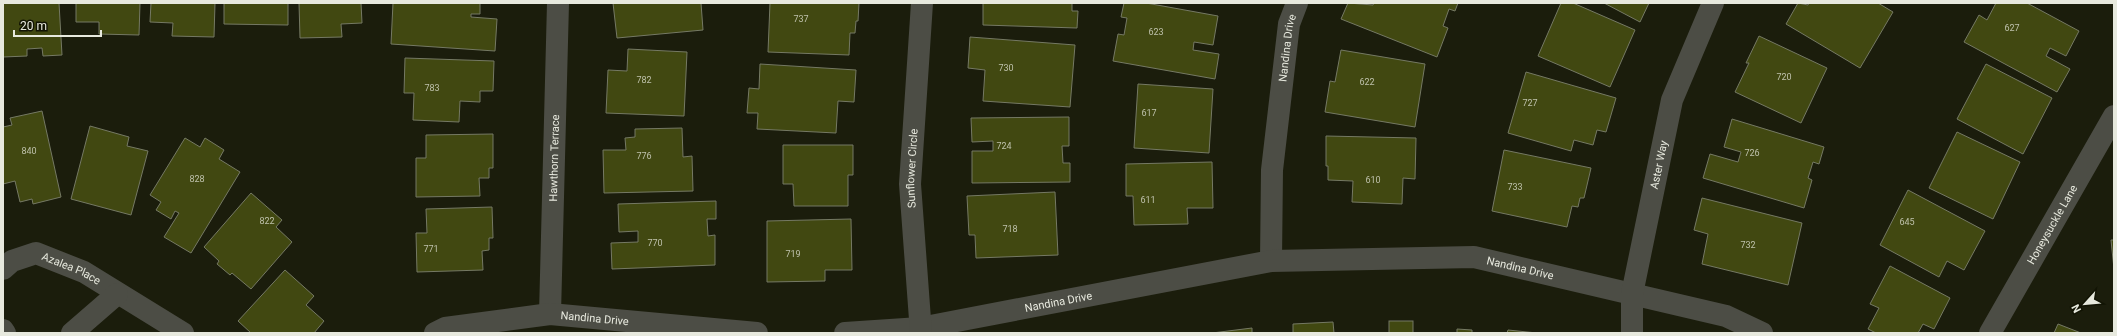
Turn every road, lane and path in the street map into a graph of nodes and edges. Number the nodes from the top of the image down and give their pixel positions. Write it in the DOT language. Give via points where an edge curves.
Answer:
graph roads {
  1 [pos="558,3"];
  2 [pos="922,3"];
  3 [pos="1297,3"];
  4 [pos="1713,3"];
  5 [pos="2114,116"];
  6 [pos="2107,145"];
  7 [pos="1271,261"];
  8 [pos="3,269"];
  9 [pos="117,294"];
  10 [pos="1632,294"];
  11 [pos="550,314"];
  12 [pos="3,330"];
  13 [pos="921,330"];
  14 [pos="5,333"];
  15 [pos="72,333"];
  16 [pos="183,333"];
  17 [pos="435,333"];
  18 [pos="757,333"];
  19 [pos="845,333"];
  20 [pos="1632,333"];
  21 [pos="1762,333"];
  22 [pos="1990,333"];
  1 -- 11 [label="street, Hawthorn Terrace"];
  2 -- 13 [label="street, Sunflower Circle" via="910,184"];
  3 -- 7 [label="street, Nandina Drive" via="1289,24 1272,170"];
  4 -- 10 [label="street, Aster Way" via="1672,100"];
  5 -- 6 [label="street, Honeysuckle Lane"];
  6 -- 22 [label="street, Honeysuckle Lane"];
  7 -- 10 [label="street, Nandina Drive" via="1474,257"];
  7 -- 13 [label="street, Nandina Drive"];
  8 -- 9 [label="street, Azalea Place" via="12,262 36,253 84,272"];
  9 -- 15 [label="street"];
  9 -- 16 [label="street, Azalea Place"];
  10 -- 20 [label="street, Aster Way"];
  10 -- 21 [label="street, Nandina Drive" via="1726,316"];
  11 -- 17 [label="street, Nandina Drive" via="445,328"];
  11 -- 18 [label="street, Nandina Drive"];
  12 -- 14 [label="street"];
  13 -- 19 [label="street, Nandina Drive"];
}
